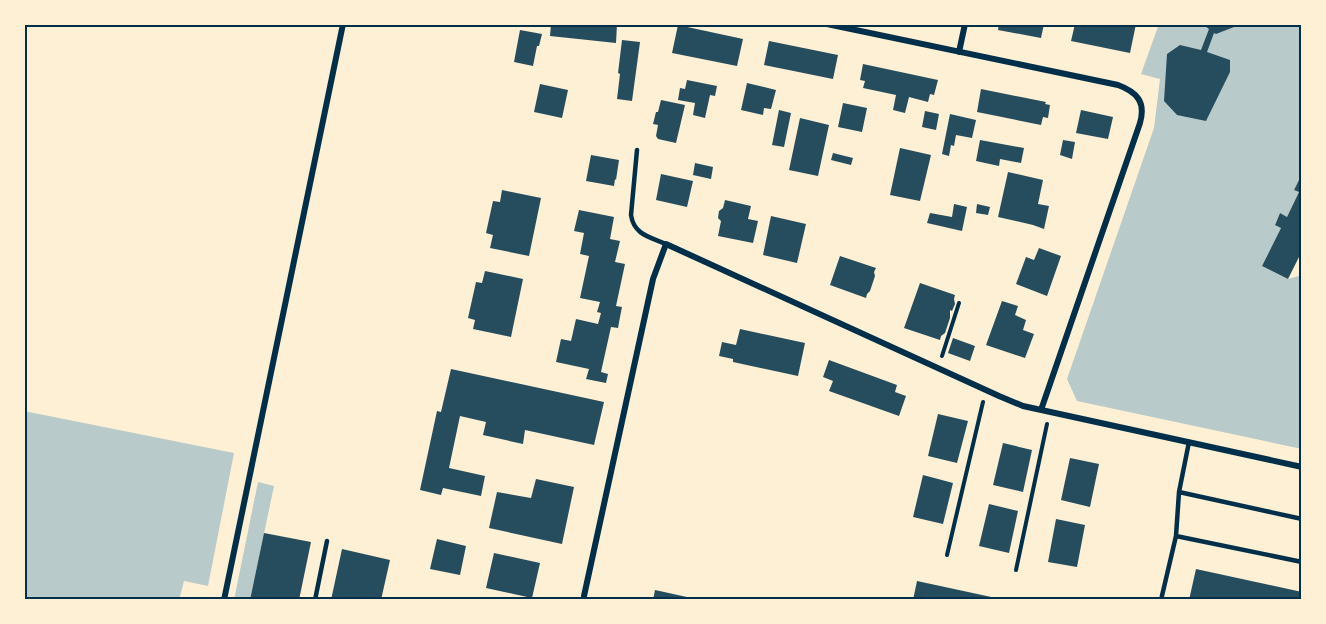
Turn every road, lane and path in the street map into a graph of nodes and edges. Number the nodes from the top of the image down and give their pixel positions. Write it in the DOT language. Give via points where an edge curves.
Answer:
graph roads {
  1 [pos="343,24"];
  2 [pos="827,24"];
  3 [pos="964,24"];
  4 [pos="959,52"];
  5 [pos="638,150"];
  6 [pos="666,244"];
  7 [pos="959,303"];
  8 [pos="938,368"];
  9 [pos="986,390"];
  10 [pos="1041,410"];
  11 [pos="1049,412"];
  12 [pos="1189,442"];
  13 [pos="1302,466"];
  14 [pos="1179,492"];
  15 [pos="1302,519"];
  16 [pos="1176,536"];
  17 [pos="327,540"];
  18 [pos="946,555"];
  19 [pos="1302,562"];
  20 [pos="1016,570"];
  21 [pos="583,598"];
  22 [pos="224,600"];
  23 [pos="315,600"];
  24 [pos="1161,600"];
  1 -- 22 [label="street"];
  2 -- 4 [label="street"];
  3 -- 4 [label="street"];
  4 -- 10 [label="street" via="1118,85 1138,97 1142,106 1142,118"];
  5 -- 6 [label="lane" via="633,224"];
  6 -- 8 [label="street"];
  6 -- 21 [label="street" via="652,279"];
  7 -- 8 [label="path"];
  8 -- 9 [label="street"];
  9 -- 10 [label="street"];
  9 -- 18 [label="path"];
  10 -- 11 [label="street"];
  11 -- 12 [label="street"];
  11 -- 20 [label="path"];
  12 -- 13 [label="street"];
  12 -- 14 [label="lane"];
  14 -- 15 [label="lane"];
  14 -- 16 [label="lane"];
  16 -- 19 [label="lane"];
  16 -- 24 [label="lane"];
  17 -- 23 [label="lane"];
}
